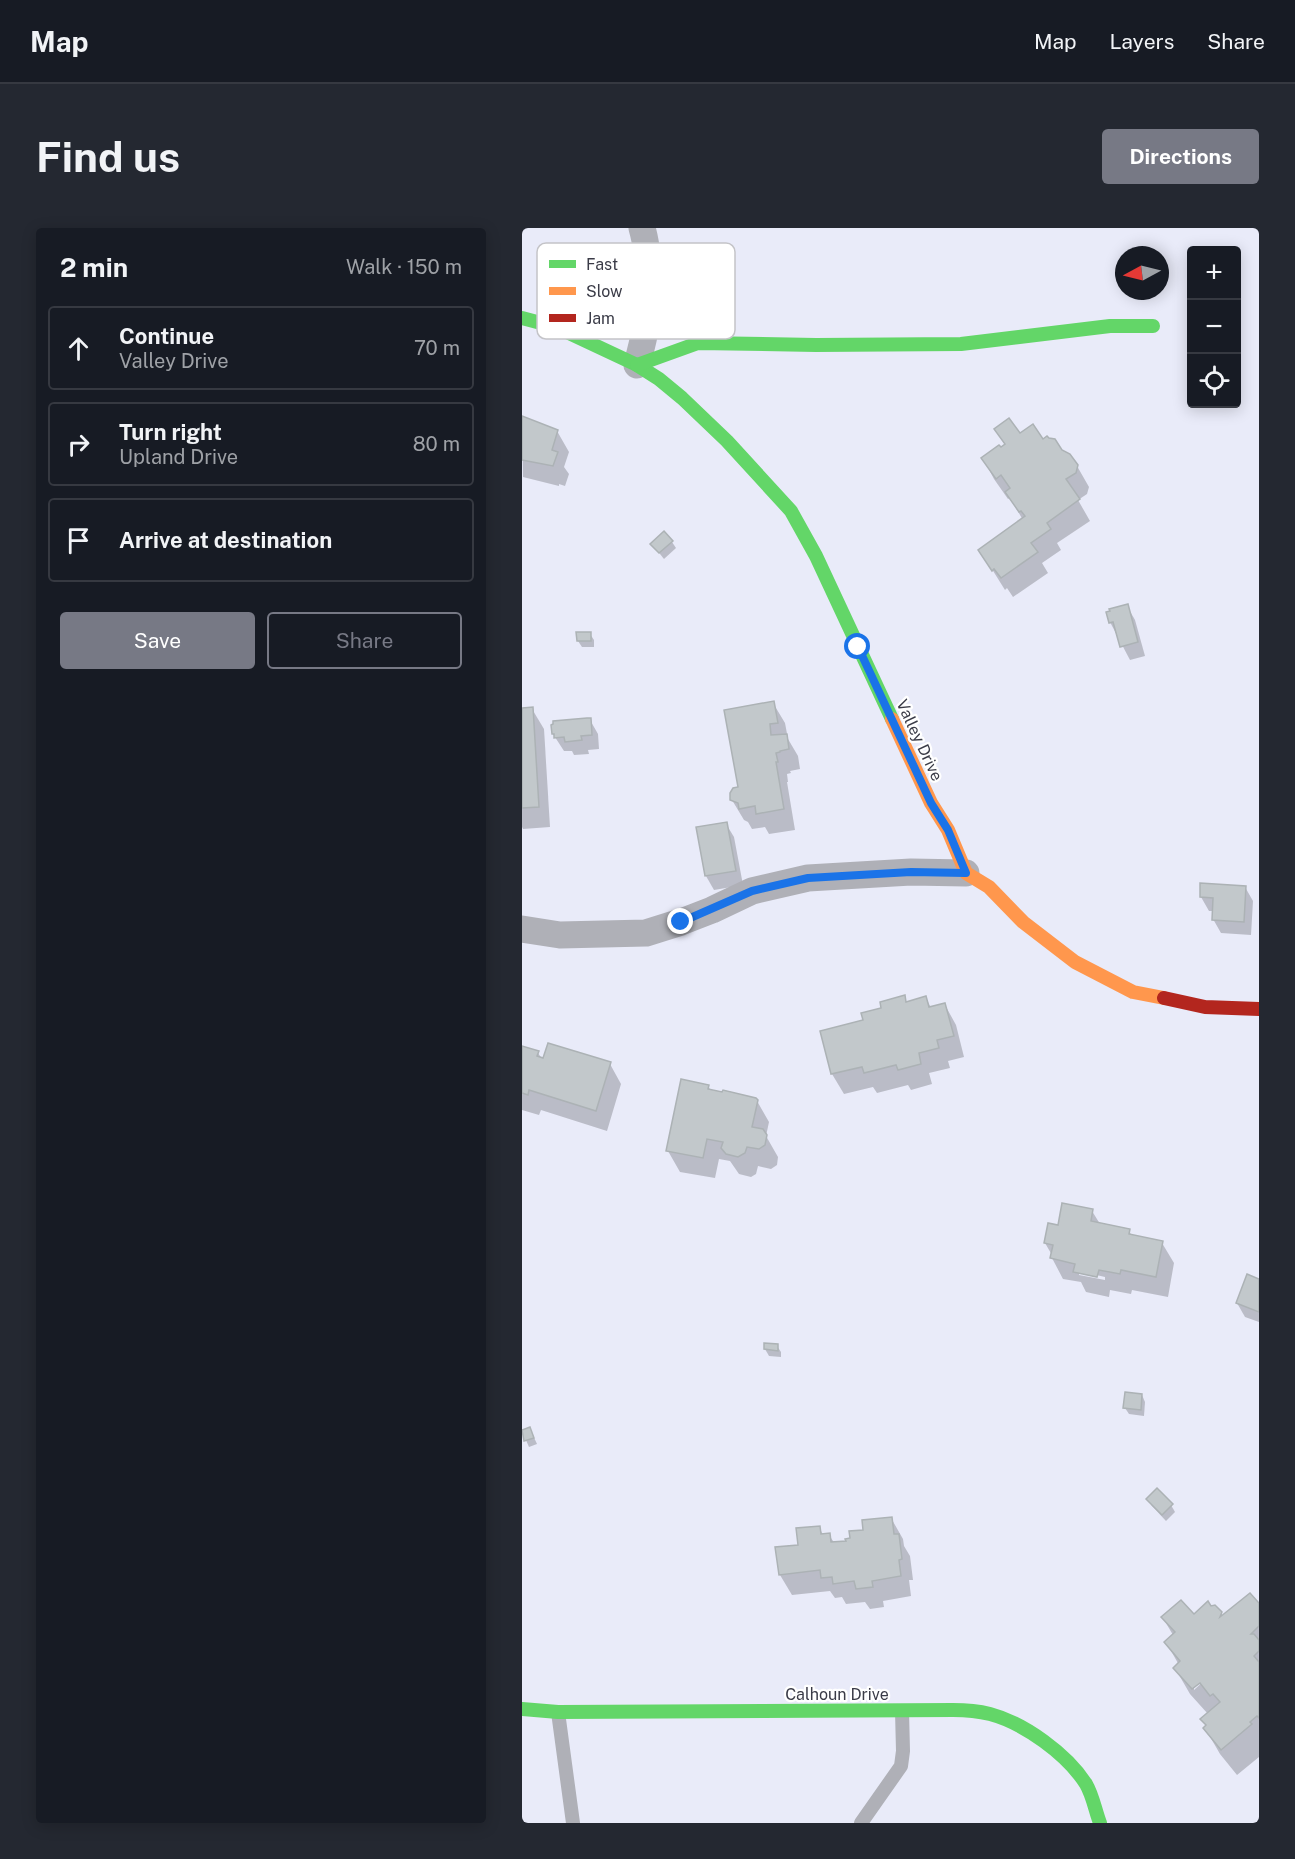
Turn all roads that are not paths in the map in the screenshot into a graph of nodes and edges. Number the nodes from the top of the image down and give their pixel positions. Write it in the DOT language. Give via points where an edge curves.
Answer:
graph roads {
  1 [pos="642,228"];
  2 [pos="644,243"];
  3 [pos="522,318"];
  4 [pos="537,322"];
  5 [pos="1153,326"];
  6 [pos="583,339"];
  7 [pos="643,339"];
  8 [pos="637,365"];
  9 [pos="966,873"];
  10 [pos="522,929"];
  11 [pos="1259,1009"];
  12 [pos="522,1709"];
  13 [pos="902,1711"];
  14 [pos="558,1712"];
  15 [pos="573,1823"];
  16 [pos="861,1823"];
  17 [pos="1100,1823"];
  1 -- 2 [label="street"];
  3 -- 4 [label="street, Valley Drive"];
  5 -- 8 [label="street" via="1110,326 961,344 698,343"];
  6 -- 8 [label="street, Valley Drive"];
  7 -- 8 [label="street"];
  8 -- 9 [label="street, Valley Drive" via="682,398 791,511"];
  9 -- 10 [label="street" via="808,878 752,891 646,933 560,935"];
  9 -- 11 [label="street" via="989,887 1023,922 1075,962 1133,992 1205,1007"];
  12 -- 14 [label="street, Calhoun Drive"];
  13 -- 14 [label="street, Calhoun Drive"];
  13 -- 16 [label="lane" via="901,1766"];
  13 -- 17 [label="street, Calhoun Drive" via="990,1714 1024,1730 1072,1765 1087,1785"];
  14 -- 15 [label="lane"];
}
